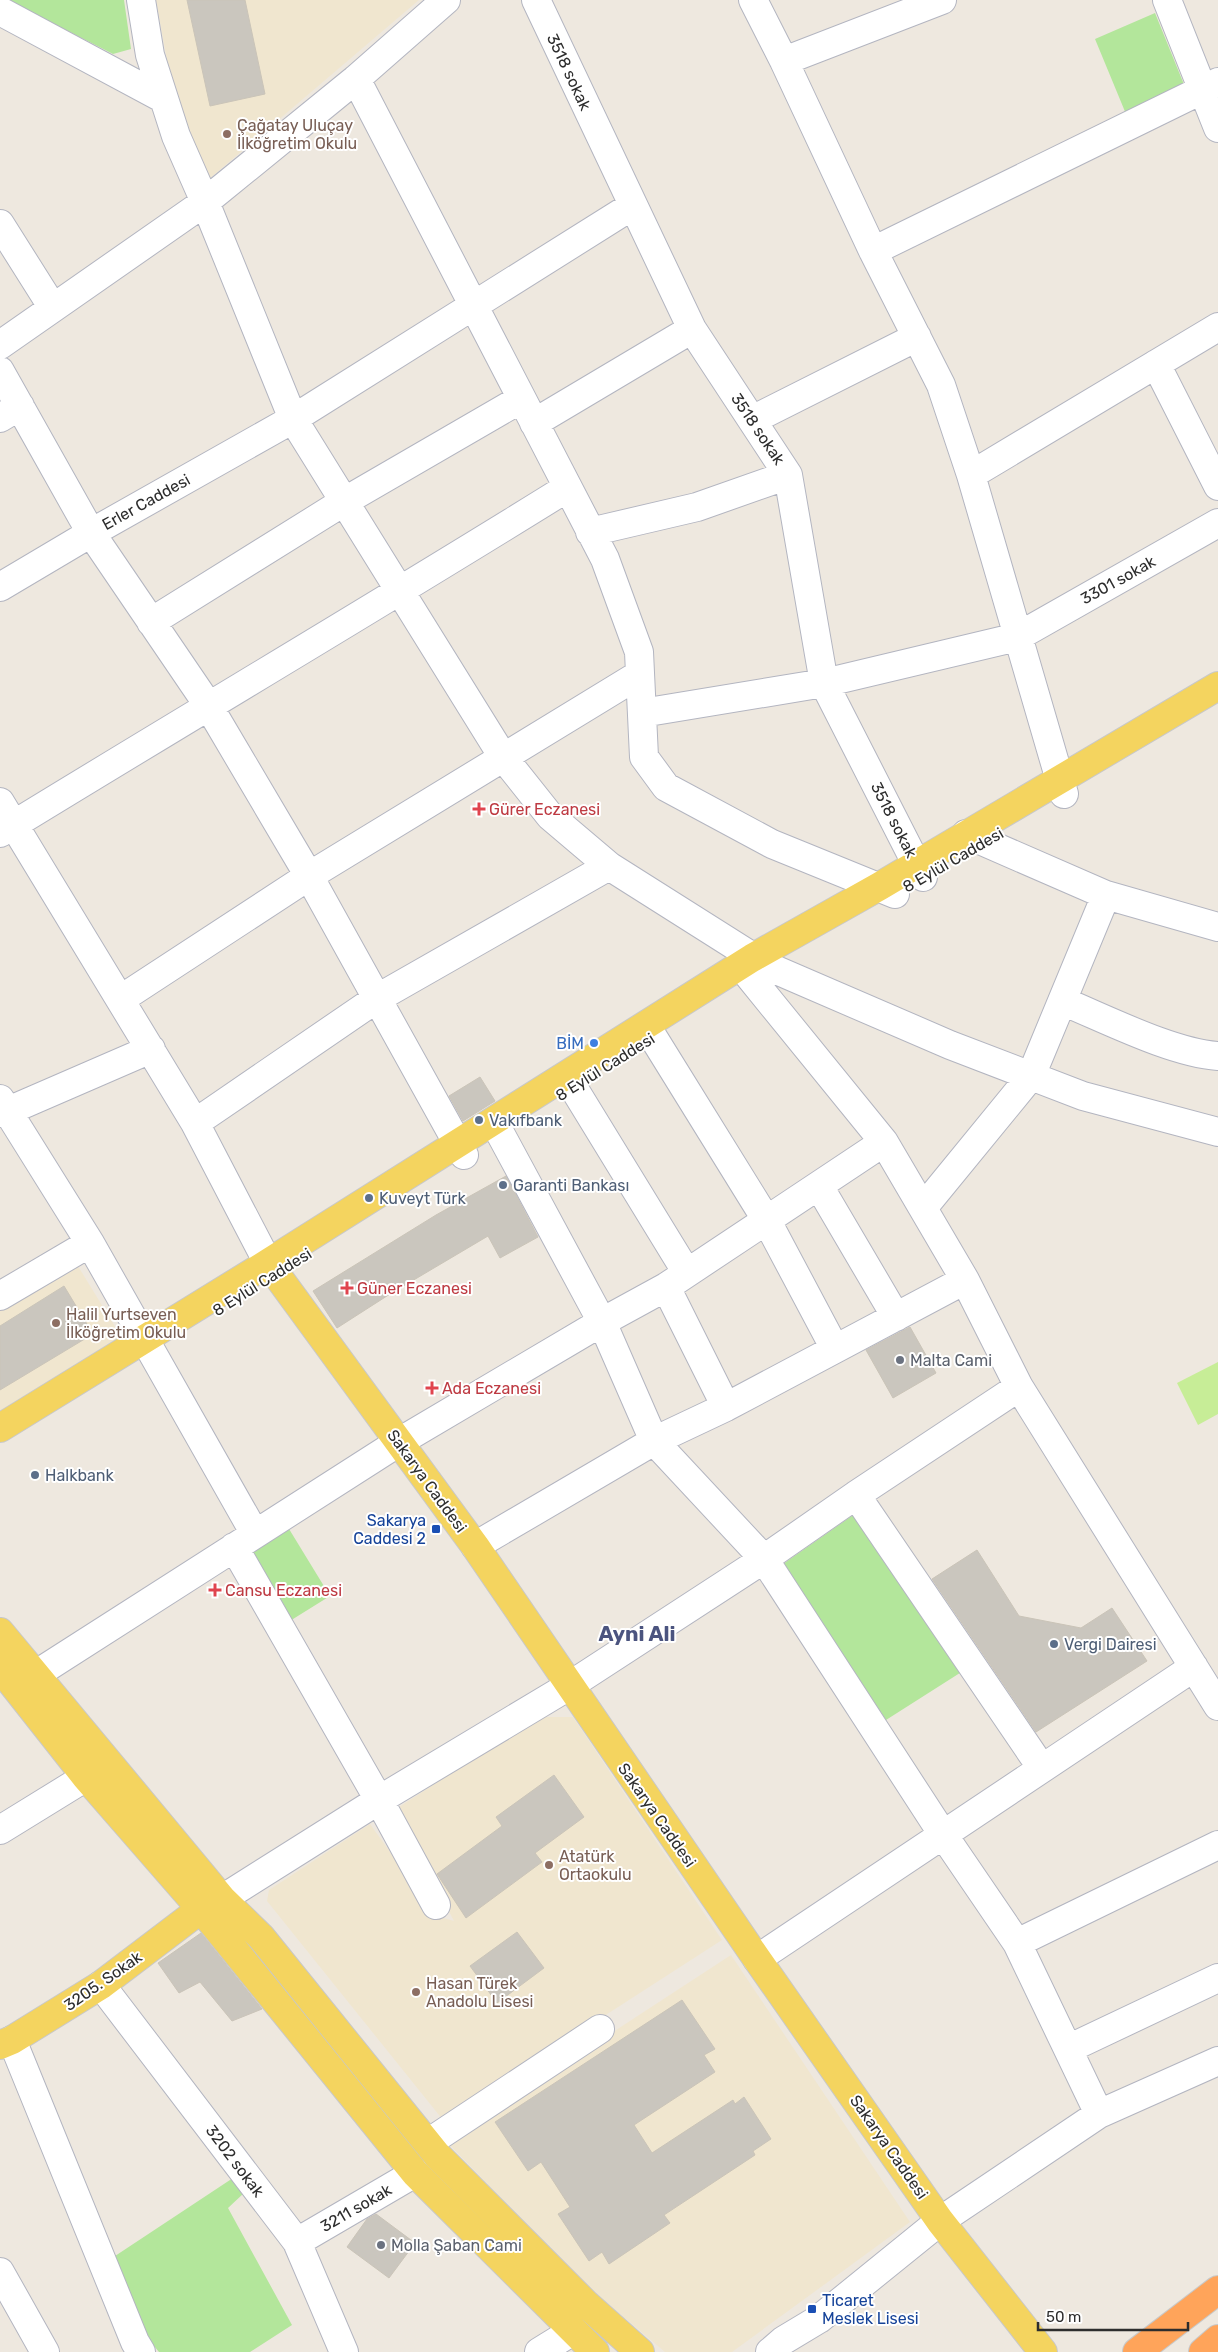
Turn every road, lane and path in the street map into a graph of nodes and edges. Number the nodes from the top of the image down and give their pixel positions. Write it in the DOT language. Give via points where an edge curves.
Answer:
graph roads {
  1 [pos="141,0"];
  2 [pos="446,0"];
  3 [pos="536,0"];
  4 [pos="753,0"];
  5 [pos="942,0"];
  6 [pos="1167,0"];
  7 [pos="0,11"];
  8 [pos="784,62"];
  9 [pos="356,79"];
  10 [pos="1210,86"];
  11 [pos="164,99"];
  12 [pos="1218,128"];
  13 [pos="205,202"];
  14 [pos="632,206"];
  15 [pos="0,224"];
  16 [pos="873,251"];
  17 [pos="472,305"];
  18 [pos="52,308"];
  19 [pos="1218,327"];
  20 [pos="692,329"];
  21 [pos="916,338"];
  22 [pos="0,345"];
  23 [pos="1156,364"];
  24 [pos="0,371"];
  25 [pos="521,399"];
  26 [pos="10,412"];
  27 [pos="293,419"];
  28 [pos="752,420"];
  29 [pos="534,423"];
  30 [pos="788,475"];
  31 [pos="971,475"];
  32 [pos="1218,486"];
  33 [pos="567,488"];
  34 [pos="345,501"];
  35 [pos="1218,524"];
  36 [pos="590,532"];
  37 [pos="91,533"];
  38 [pos="0,587"];
  39 [pos="400,591"];
  40 [pos="151,622"];
  41 [pos="1018,637"];
  42 [pos="640,674"];
  43 [pos="824,683"];
  44 [pos="1218,686"];
  45 [pos="1218,703"];
  46 [pos="208,706"];
  47 [pos="642,714"];
  48 [pos="503,757"];
  49 [pos="1061,786"];
  50 [pos="5,820"];
  51 [pos="976,838"];
  52 [pos="609,866"];
  53 [pos="920,871"];
  54 [pos="309,876"];
  55 [pos="887,890"];
  56 [pos="1106,895"];
  57 [pos="1218,927"];
  58 [pos="756,967"];
  59 [pos="121,999"];
  60 [pos="376,999"];
  61 [pos="1062,1001"];
  62 [pos="653,1037"];
  63 [pos="151,1049"];
  64 [pos="1218,1056"];
  65 [pos="1031,1076"];
  66 [pos="573,1088"];
  67 [pos="3,1107"];
  68 [pos="195,1123"];
  69 [pos="1218,1132"];
  70 [pos="500,1133"];
  71 [pos="884,1142"];
  72 [pos="460,1150"];
  73 [pos="819,1186"];
  74 [pos="923,1208"];
  75 [pos="767,1221"];
  76 [pos="90,1243"];
  77 [pos="272,1268"];
  78 [pos="676,1280"];
  79 [pos="966,1280"];
  80 [pos="0,1296"];
  81 [pos="896,1317"];
  82 [pos="602,1322"];
  83 [pos="148,1345"];
  84 [pos="835,1349"];
  85 [pos="1019,1387"];
  86 [pos="726,1407"];
  87 [pos="0,1428"];
  88 [pos="654,1441"];
  89 [pos="399,1442"];
  90 [pos="0,1444"];
  91 [pos="856,1495"];
  92 [pos="245,1541"];
  93 [pos="475,1546"];
  94 [pos="764,1559"];
  95 [pos="0,1632"];
  96 [pos="1194,1667"];
  97 [pos="0,1668"];
  98 [pos="35,1675"];
  99 [pos="569,1686"];
  100 [pos="1216,1697"];
  101 [pos="1041,1768"];
  102 [pos="86,1777"];
  103 [pos="380,1800"];
  104 [pos="0,1830"];
  105 [pos="942,1833"];
  106 [pos="1218,1845"];
  107 [pos="211,1904"];
  108 [pos="436,1905"];
  109 [pos="1017,1943"];
  110 [pos="757,1959"];
  111 [pos="1218,1978"];
  112 [pos="101,1985"];
  113 [pos="600,2029"];
  114 [pos="6,2042"];
  115 [pos="1068,2049"];
  116 [pos="1218,2061"];
  117 [pos="1099,2114"];
  118 [pos="434,2150"];
  119 [pos="415,2173"];
  120 [pos="940,2221"];
  121 [pos="297,2242"];
  122 [pos="0,2272"];
  123 [pos="1218,2290"];
  124 [pos="812,2324"];
  125 [pos="573,2331"];
  126 [pos="1218,2339"];
  127 [pos="131,2349"];
  128 [pos="45,2352"];
  129 [pos="344,2352"];
  130 [pos="539,2352"];
  131 [pos="595,2352"];
  132 [pos="640,2352"];
  133 [pos="770,2352"];
  134 [pos="794,2352"];
  135 [pos="1044,2352"];
  136 [pos="1137,2352"];
  137 [pos="1203,2352"];
  1 -- 11 [label="street" via="150,55"];
  2 -- 9 [label="street"];
  3 -- 14 [label="street, 3518 sokak"];
  4 -- 8 [label="street"];
  5 -- 8 [label="street"];
  6 -- 10 [label="street"];
  7 -- 11 [label="street"];
  8 -- 16 [label="street"];
  9 -- 13 [label="street"];
  9 -- 17 [label="street"];
  10 -- 12 [label="street"];
  10 -- 16 [label="street"];
  11 -- 13 [label="street" via="176,136"];
  13 -- 18 [label="street"];
  13 -- 27 [label="street"];
  14 -- 17 [label="street, Erler Caddesi"];
  14 -- 20 [label="street, 3518 sokak"];
  15 -- 18 [label="street"];
  16 -- 21 [label="street"];
  17 -- 25 [label="street"];
  17 -- 27 [label="street, Erler Caddesi"];
  18 -- 22 [label="street"];
  19 -- 23 [label="street"];
  20 -- 28 [label="street, 3518 sokak"];
  20 -- 29 [label="street"];
  21 -- 28 [label="street"];
  21 -- 31 [label="street" via="941,385"];
  23 -- 31 [label="street"];
  23 -- 32 [label="street"];
  24 -- 26 [label="street"];
  25 -- 29 [label="street"];
  25 -- 34 [label="street"];
  26 -- 37 [label="street"];
  27 -- 34 [label="street"];
  27 -- 37 [label="street, Erler Caddesi"];
  28 -- 30 [label="street, 3518 sokak"];
  29 -- 33 [label="street"];
  30 -- 36 [label="street" via="697,507"];
  30 -- 43 [label="street, 3518 sokak"];
  31 -- 41 [label="street"];
  33 -- 36 [label="street"];
  33 -- 39 [label="street"];
  34 -- 39 [label="street"];
  34 -- 40 [label="street"];
  35 -- 41 [label="street, 3301 sokak"];
  36 -- 42 [label="street" via="605,560 639,652"];
  37 -- 38 [label="street, Erler Caddesi"];
  37 -- 40 [label="street"];
  39 -- 46 [label="street"];
  39 -- 48 [label="street"];
  40 -- 46 [label="street"];
  41 -- 43 [label="street, 3301 sokak"];
  41 -- 49 [label="street"];
  42 -- 47 [label="street"];
  42 -- 48 [label="street"];
  43 -- 47 [label="street, 3301 sokak"];
  43 -- 53 [label="street, 3518 sokak"];
  44 -- 49 [label="main road"];
  45 -- 49 [label="main road, 8 Eylül Caddesi"];
  46 -- 50 [label="street"];
  46 -- 54 [label="street"];
  47 -- 55 [label="street" via="644,757 666,787 772,844"];
  48 -- 52 [label="street" via="550,816"];
  48 -- 54 [label="street"];
  49 -- 51 [label="main road, 8 Eylül Caddesi"];
  50 -- 59 [label="street"];
  51 -- 53 [label="main road, 8 Eylül Caddesi"];
  51 -- 56 [label="street"];
  52 -- 58 [label="street"];
  52 -- 60 [label="street"];
  53 -- 55 [label="main road, 8 Eylül Caddesi"];
  54 -- 59 [label="street"];
  54 -- 60 [label="street"];
  55 -- 58 [label="main road, 8 Eylül Caddesi"];
  56 -- 57 [label="street"];
  56 -- 61 [label="street"];
  58 -- 62 [label="main road, 8 Eylül Caddesi"];
  58 -- 65 [label="street"];
  58 -- 71 [label="street"];
  58 -- 72 [label="main road"];
  59 -- 63 [label="street"];
  60 -- 68 [label="street"];
  60 -- 72 [label="street"];
  61 -- 64 [label="street" via="1199,1055"];
  61 -- 65 [label="street"];
  62 -- 66 [label="main road, 8 Eylül Caddesi"];
  62 -- 75 [label="street"];
  63 -- 67 [label="street"];
  63 -- 68 [label="street"];
  65 -- 69 [label="street" via="1083,1096"];
  65 -- 74 [label="street"];
  66 -- 70 [label="main road, 8 Eylül Caddesi"];
  66 -- 78 [label="street"];
  67 -- 76 [label="street"];
  68 -- 77 [label="street"];
  70 -- 72 [label="main road, 8 Eylül Caddesi"];
  70 -- 82 [label="street"];
  71 -- 73 [label="street"];
  71 -- 74 [label="street"];
  72 -- 77 [label="main road, 8 Eylül Caddesi"];
  73 -- 75 [label="street"];
  73 -- 81 [label="street"];
  74 -- 79 [label="street"];
  75 -- 78 [label="street"];
  75 -- 84 [label="street"];
  76 -- 80 [label="street"];
  76 -- 83 [label="street"];
  77 -- 83 [label="main road, 8 Eylül Caddesi"];
  77 -- 89 [label="main road, Sakarya Caddesi"];
  78 -- 82 [label="street"];
  78 -- 86 [label="street"];
  79 -- 81 [label="street"];
  79 -- 85 [label="street"];
  81 -- 84 [label="street"];
  82 -- 88 [label="street"];
  82 -- 89 [label="street"];
  83 -- 87 [label="main road"];
  83 -- 90 [label="main road, 8 Eylül Caddesi"];
  83 -- 92 [label="street"];
  84 -- 86 [label="street"];
  85 -- 91 [label="street"];
  85 -- 96 [label="street"];
  86 -- 88 [label="street"];
  88 -- 93 [label="street"];
  88 -- 94 [label="street"];
  89 -- 92 [label="street"];
  89 -- 93 [label="main road, Sakarya Caddesi"];
  91 -- 94 [label="street"];
  91 -- 101 [label="street"];
  92 -- 98 [label="street"];
  92 -- 103 [label="street"];
  93 -- 99 [label="main road, Sakarya Caddesi"];
  94 -- 99 [label="street"];
  94 -- 105 [label="street"];
  95 -- 98 [label="main road"];
  96 -- 100 [label="street"];
  96 -- 101 [label="street"];
  97 -- 102 [label="main road"];
  98 -- 107 [label="main road"];
  99 -- 103 [label="street"];
  99 -- 110 [label="main road, Sakarya Caddesi"];
  101 -- 105 [label="street"];
  102 -- 104 [label="street"];
  102 -- 107 [label="main road"];
  103 -- 107 [label="street"];
  103 -- 108 [label="street"];
  105 -- 109 [label="street"];
  105 -- 110 [label="street"];
  106 -- 109 [label="street"];
  107 -- 112 [label="main road, 3205. Sokak"];
  107 -- 118 [label="main road" via="261,1937"];
  107 -- 119 [label="main road"];
  109 -- 115 [label="street"];
  110 -- 120 [label="main road, Sakarya Caddesi"];
  111 -- 115 [label="street"];
  112 -- 114 [label="main road, 3205. Sokak"];
  112 -- 121 [label="street, 3202 sokak"];
  113 -- 118 [label="street"];
  114 -- 127 [label="street"];
  115 -- 117 [label="street"];
  116 -- 117 [label="street"];
  117 -- 120 [label="street"];
  118 -- 119 [label="main road"];
  118 -- 132 [label="main road" via="586,2304"];
  119 -- 121 [label="street, 3211 sokak"];
  119 -- 125 [label="main road"];
  120 -- 124 [label="street"];
  120 -- 135 [label="main road, Sakarya Caddesi"];
  121 -- 129 [label="street, 3202 sokak"];
  122 -- 128 [label="street"];
  123 -- 136 [label="highway"];
  124 -- 133 [label="street"];
  124 -- 134 [label="street"];
  125 -- 130 [label="street"];
  125 -- 131 [label="main road"];
  126 -- 137 [label="highway"];
}
